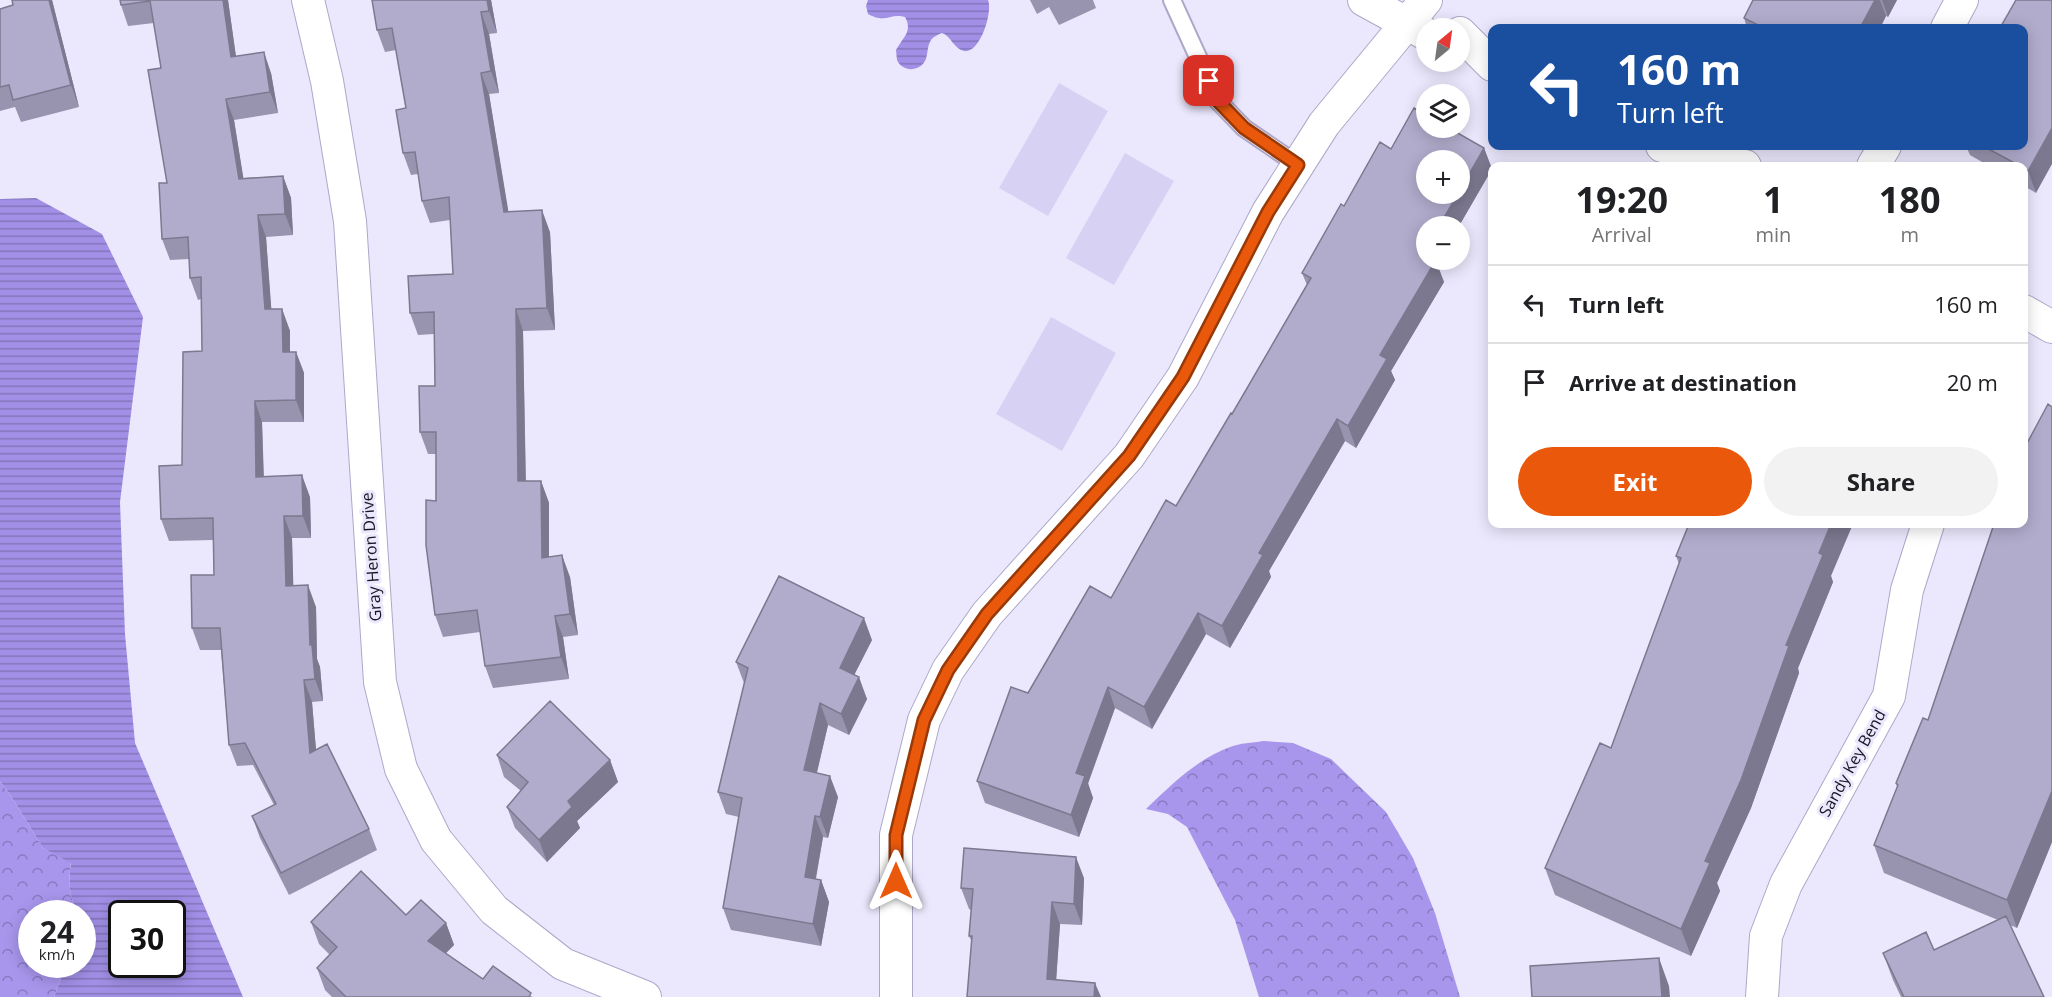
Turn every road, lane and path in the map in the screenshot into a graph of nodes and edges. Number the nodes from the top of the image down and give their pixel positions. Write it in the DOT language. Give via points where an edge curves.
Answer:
graph roads {
  1 [pos="308,0"];
  2 [pos="1172,0"];
  3 [pos="1364,0"];
  4 [pos="1962,0"];
  5 [pos="1421,14"];
  6 [pos="1949,24"];
  7 [pos="1470,43"];
  8 [pos="1470,59"];
  9 [pos="1488,61"];
  10 [pos="1488,69"];
  11 [pos="1679,150"];
  12 [pos="1728,162"];
  13 [pos="1298,165"];
  14 [pos="1927,528"];
  15 [pos="645,997"];
  16 [pos="896,997"];
  17 [pos="1762,997"];
  1 -- 15 [label="street, Gray Heron Drive" via="327,81 350,221 380,682 401,769 436,840 494,910 563,964"];
  2 -- 13 [label="lane" via="1218,101 1244,128"];
  3 -- 5 [label="street"];
  4 -- 6 [label="street"];
  5 -- 13 [label="street" via="1324,124"];
  7 -- 9 [label="street"];
  8 -- 10 [label="street"];
  11 -- 12 [label="street"];
  13 -- 16 [label="street" via="1268,212 1183,377 1129,456 987,614 948,670 924,720 896,835"];
  14 -- 17 [label="street, Sandy Key Bend" via="1907,590 1889,696 1786,884 1766,936"];
}
